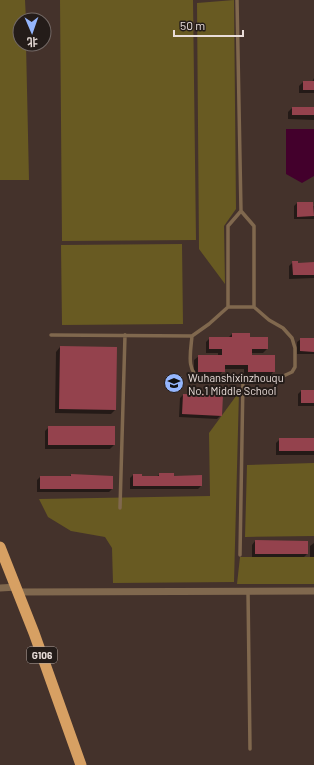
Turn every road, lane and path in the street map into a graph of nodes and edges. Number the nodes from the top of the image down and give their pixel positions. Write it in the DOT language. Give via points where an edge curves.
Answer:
graph roads {
  1 [pos="237,0"];
  2 [pos="241,211"];
  3 [pos="228,307"];
  4 [pos="254,307"];
  5 [pos="51,335"];
  6 [pos="125,335"];
  7 [pos="192,336"];
  8 [pos="242,379"];
  9 [pos="120,508"];
  10 [pos="0,547"];
  11 [pos="240,555"];
  12 [pos="0,588"];
  13 [pos="17,590"];
  14 [pos="248,591"];
  15 [pos="314,591"];
  16 [pos="250,749"];
  17 [pos="81,765"];
  1 -- 2 [label="lane"];
  2 -- 3 [label="lane" via="228,226"];
  2 -- 4 [label="lane" via="254,226"];
  3 -- 4 [label="lane"];
  3 -- 7 [label="lane"];
  4 -- 8 [label="lane" via="269,320 284,328 292,338 295,367 287,375 277,379"];
  5 -- 6 [label="lane"];
  6 -- 7 [label="lane"];
  6 -- 9 [label="lane"];
  7 -- 8 [label="lane" via="191,367 196,376 202,379"];
  8 -- 11 [label="lane"];
  10 -- 13 [label="highway, G106"];
  12 -- 13 [label="street"];
  13 -- 14 [label="street"];
  13 -- 17 [label="highway, G106"];
  14 -- 15 [label="street"];
  14 -- 16 [label="lane"];
}
